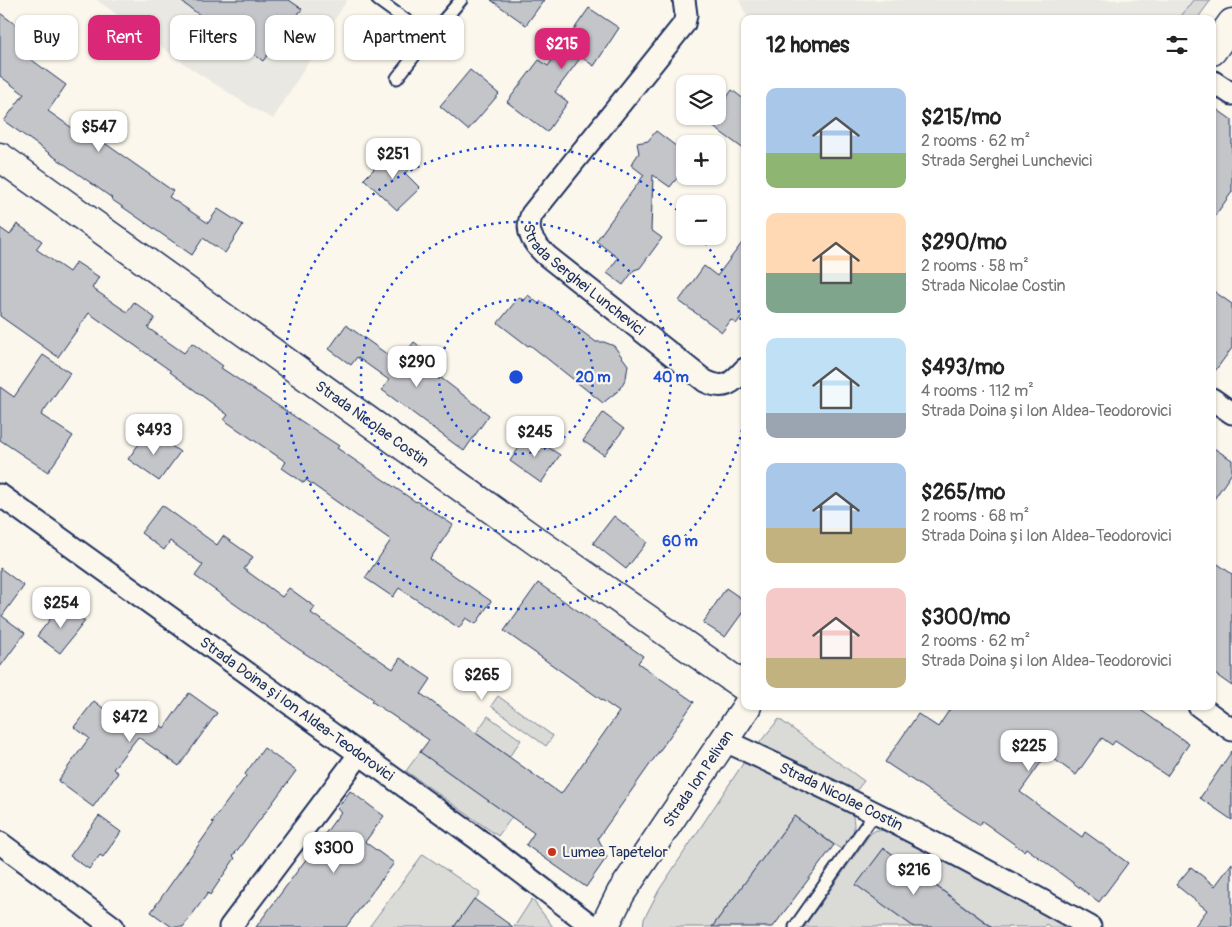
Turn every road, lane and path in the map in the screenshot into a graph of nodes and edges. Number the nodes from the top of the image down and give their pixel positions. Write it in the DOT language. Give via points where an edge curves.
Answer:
graph roads {
  1 [pos="378,0"];
  2 [pos="461,0"];
  3 [pos="684,0"];
  4 [pos="399,15"];
  5 [pos="448,15"];
  6 [pos="1232,23"];
  7 [pos="1216,45"];
  8 [pos="411,60"];
  9 [pos="397,78"];
  10 [pos="1216,84"];
  11 [pos="1232,94"];
  12 [pos="0,157"];
  13 [pos="741,373"];
  14 [pos="1216,402"];
  15 [pos="1232,412"];
  16 [pos="0,495"];
  17 [pos="741,684"];
  18 [pos="744,710"];
  19 [pos="1204,710"];
  20 [pos="1232,730"];
  21 [pos="723,740"];
  22 [pos="359,755"];
  23 [pos="875,813"];
  24 [pos="0,843"];
  25 [pos="112,927"];
  26 [pos="230,927"];
  27 [pos="593,927"];
  28 [pos="604,927"];
  29 [pos="795,927"];
  30 [pos="1090,927"];
  1 -- 4 [label="lane"];
  2 -- 5 [label="lane"];
  3 -- 13 [label="street, Strada Serghei Lunchevici" via="684,24 528,222 535,245 547,256 705,381 722,386 733,382"];
  6 -- 7 [label="main road"];
  8 -- 9 [label="lane"];
  10 -- 11 [label="street"];
  12 -- 17 [label="main road, Strada Nicolae Costin"];
  14 -- 15 [label="street"];
  16 -- 22 [label="street, Strada Doina și Ion Aldea-Teodorovici"];
  18 -- 21 [label="main road, Strada Ion Pelivan"];
  19 -- 20 [label="street"];
  21 -- 23 [label="street, Strada Nicolae Costin"];
  21 -- 28 [label="main road, Strada Ion Pelivan" via="620,893"];
  22 -- 26 [label="street"];
  22 -- 27 [label="street, Strada Doina și Ion Aldea-Teodorovici" via="475,837"];
  23 -- 29 [label="lane"];
  23 -- 30 [label="street, Strada Nicolae Costin"];
  24 -- 25 [label="street"];
}
